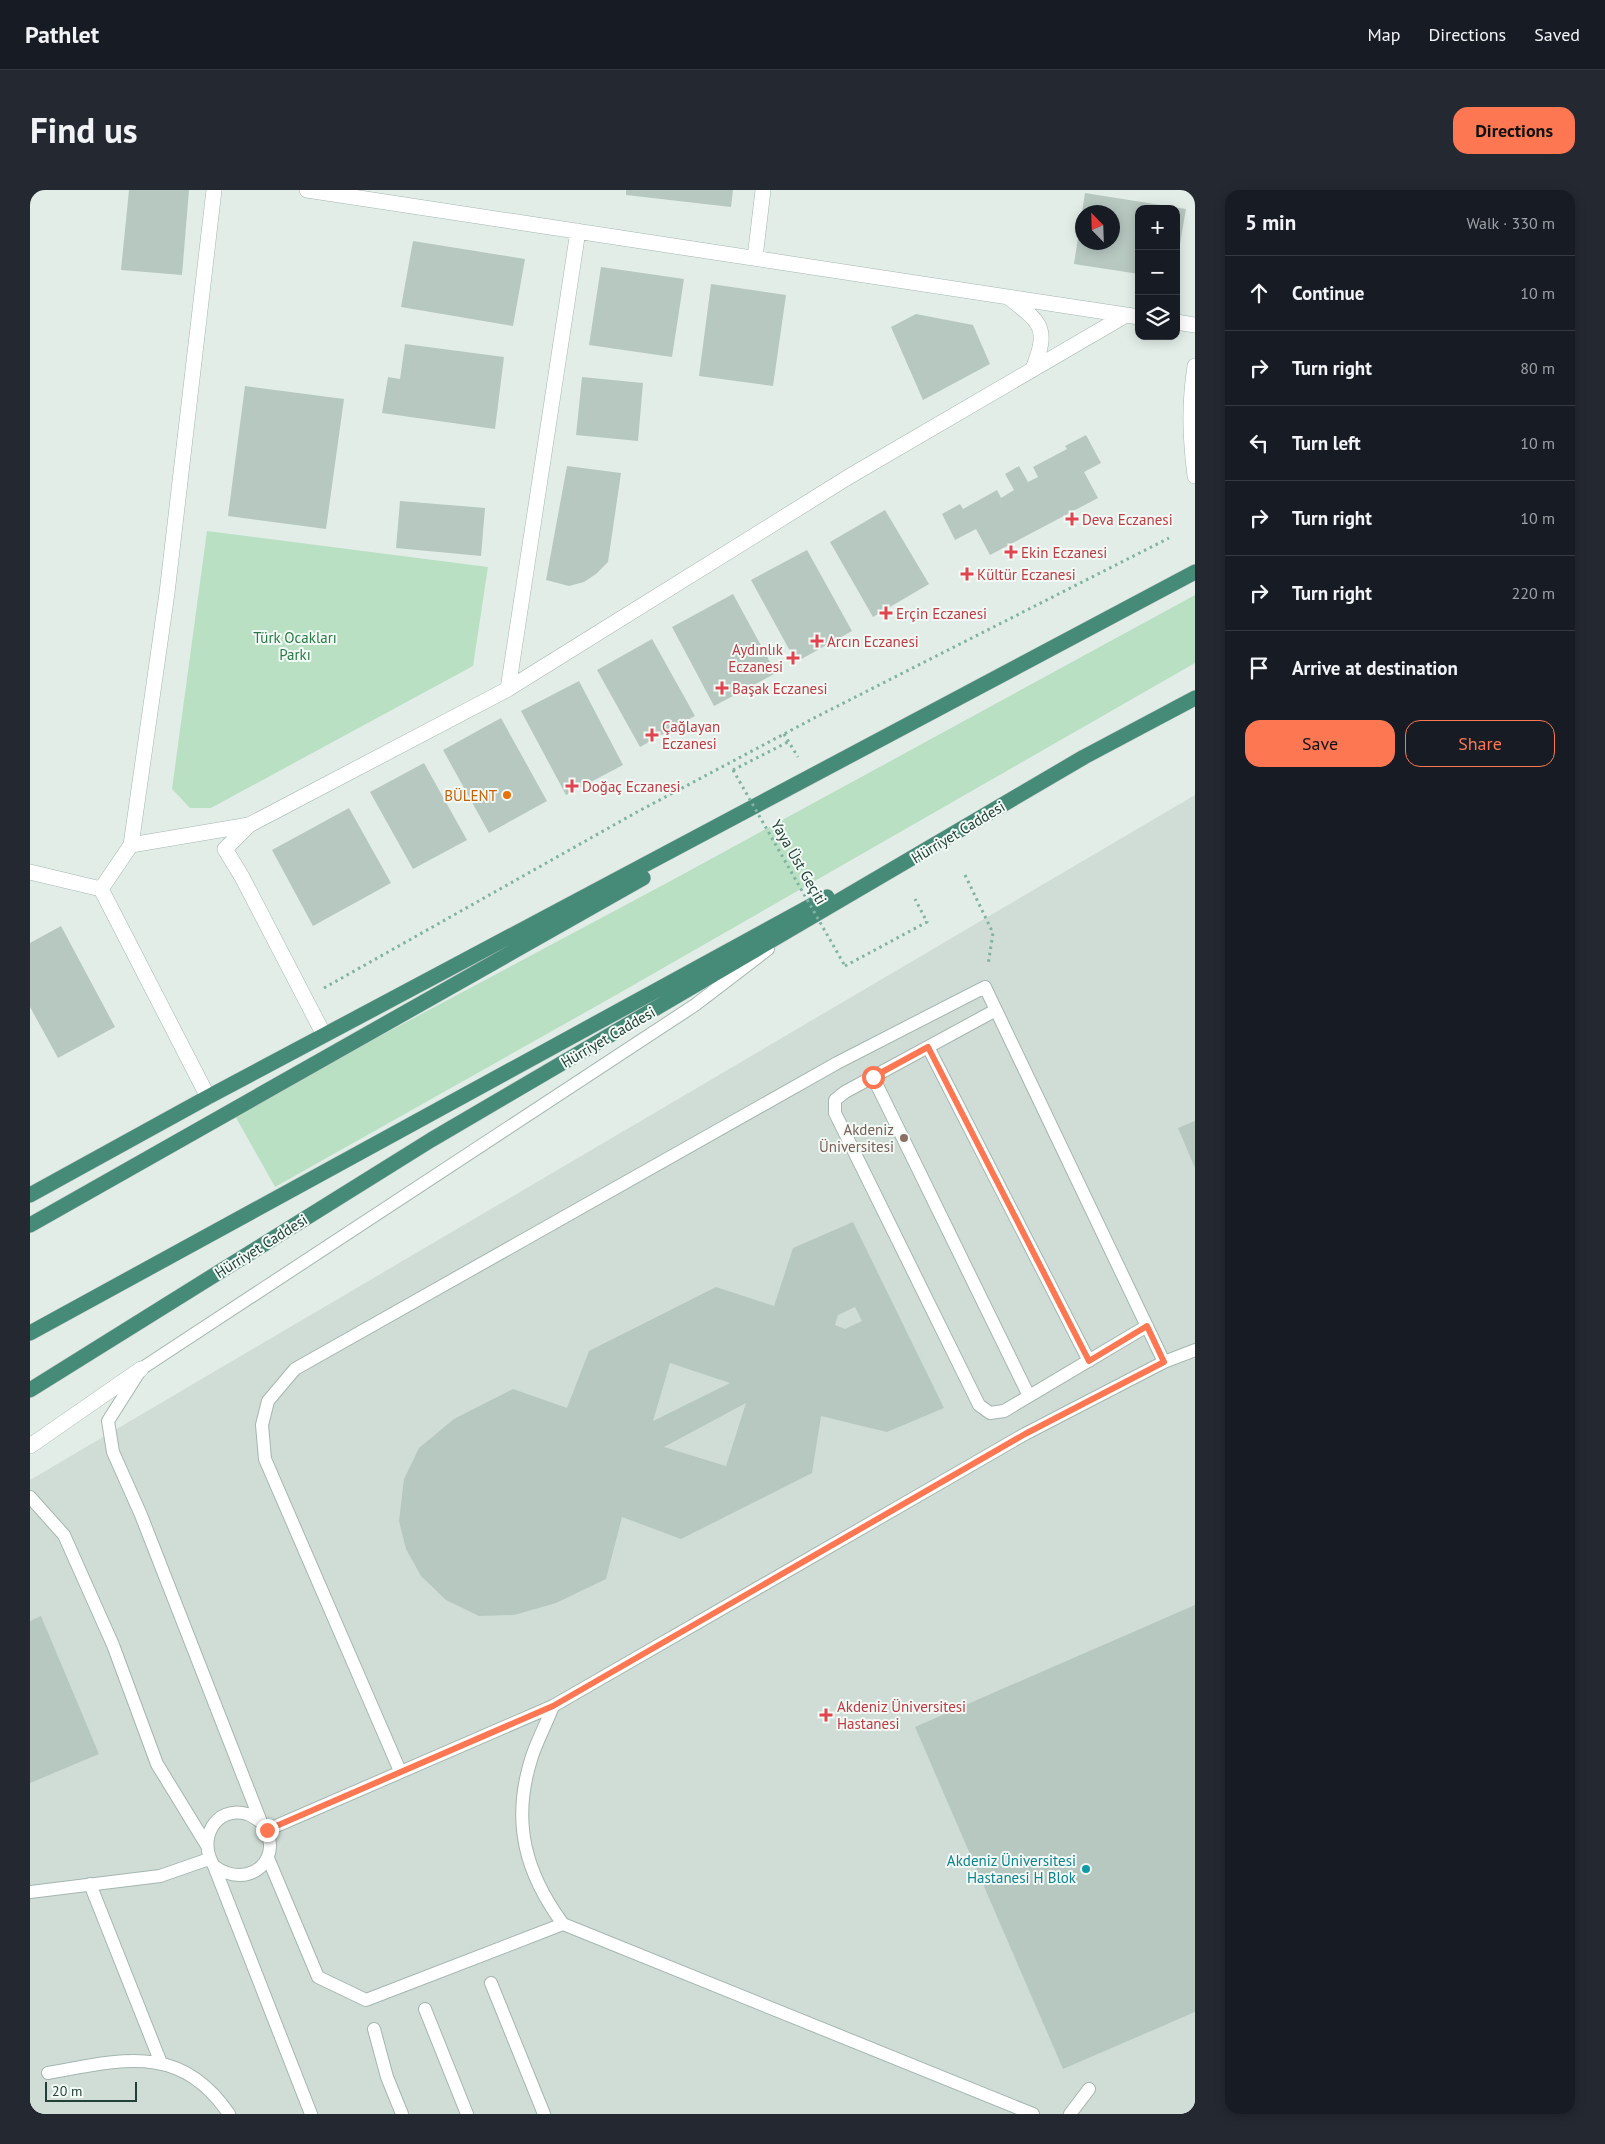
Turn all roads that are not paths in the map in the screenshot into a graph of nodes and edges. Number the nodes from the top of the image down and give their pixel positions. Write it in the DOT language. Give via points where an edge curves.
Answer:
graph roads {
  1 [pos="214,190"];
  2 [pos="307,190"];
  3 [pos="763,190"];
  4 [pos="578,231"];
  5 [pos="754,258"];
  6 [pos="1007,296"];
  7 [pos="1132,316"];
  8 [pos="1180,323"];
  9 [pos="1195,325"];
  10 [pos="1195,366"];
  11 [pos="1033,369"];
  12 [pos="1195,476"];
  13 [pos="1195,572"];
  14 [pos="508,689"];
  15 [pos="972,691"];
  16 [pos="1195,698"];
  17 [pos="1084,757"];
  18 [pos="249,825"];
  19 [pos="131,845"];
  20 [pos="30,872"];
  21 [pos="101,888"];
  22 [pos="796,927"];
  23 [pos="996,1010"];
  24 [pos="324,1036"];
  25 [pos="928,1047"];
  26 [pos="873,1077"];
  27 [pos="208,1097"];
  28 [pos="30,1195"];
  29 [pos="30,1225"];
  30 [pos="1147,1326"];
  31 [pos="30,1333"];
  32 [pos="1195,1350"];
  33 [pos="1089,1361"];
  34 [pos="1164,1362"];
  35 [pos="141,1369"];
  36 [pos="30,1390"];
  37 [pos="1029,1396"];
  38 [pos="30,1446"];
  39 [pos="30,1497"];
  40 [pos="553,1706"];
  41 [pos="400,1771"];
  42 [pos="264,1826"];
  43 [pos="206,1844"];
  44 [pos="268,1858"];
  45 [pos="212,1862"];
  46 [pos="90,1884"];
  47 [pos="30,1892"];
  48 [pos="562,1924"];
  49 [pos="491,1983"];
  50 [pos="425,2009"];
  51 [pos="374,2029"];
  52 [pos="161,2063"];
  53 [pos="48,2074"];
  54 [pos="1089,2089"];
  55 [pos="229,2114"];
  56 [pos="310,2114"];
  57 [pos="402,2114"];
  58 [pos="467,2114"];
  59 [pos="544,2114"];
  60 [pos="1032,2114"];
  61 [pos="1070,2114"];
  1 -- 19 [label="street" via="167,593"];
  2 -- 4 [label="street"];
  3 -- 5 [label="street"];
  4 -- 5 [label="street"];
  4 -- 14 [label="street"];
  5 -- 6 [label="street"];
  6 -- 7 [label="street"];
  6 -- 11 [label="street" via="1040,328 1042,345"];
  7 -- 11 [label="street"];
  8 -- 9 [label="street"];
  10 -- 12 [label="street" via="1190,403"];
  11 -- 14 [label="street" via="850,476"];
  13 -- 15 [label="highway"];
  14 -- 18 [label="street"];
  15 -- 24 [label="highway"];
  15 -- 29 [label="highway"];
  16 -- 17 [label="highway, Hürriyet Caddesi"];
  17 -- 22 [label="highway, Hürriyet Caddesi"];
  17 -- 31 [label="highway"];
  18 -- 19 [label="street"];
  18 -- 24 [label="street" via="225,849"];
  19 -- 21 [label="street"];
  20 -- 21 [label="street"];
  21 -- 27 [label="street"];
  22 -- 35 [label="lane" via="695,1005"];
  22 -- 36 [label="highway, Hürriyet Caddesi" via="432,1140"];
  23 -- 25 [label="lane"];
  23 -- 30 [label="lane"];
  23 -- 41 [label="lane" via="985,987 837,1063 295,1369 268,1401 262,1426 265,1459"];
  24 -- 27 [label="highway"];
  25 -- 26 [label="lane"];
  25 -- 33 [label="lane"];
  26 -- 37 [label="lane"];
  26 -- 37 [label="lane" via="834,1100 835,1113 978,1405 990,1413 1004,1411"];
  27 -- 28 [label="highway"];
  30 -- 33 [label="lane"];
  30 -- 34 [label="lane"];
  32 -- 34 [label="lane"];
  33 -- 37 [label="lane"];
  34 -- 40 [label="lane" via="1025,1434"];
  35 -- 38 [label="street"];
  35 -- 42 [label="lane" via="108,1421 113,1452"];
  39 -- 43 [label="lane" via="64,1535 112,1645 156,1764"];
  40 -- 41 [label="lane"];
  40 -- 48 [label="lane" via="530,1762 521,1808 526,1852 545,1900"];
  41 -- 42 [label="lane"];
  42 -- 43 [label="lane" via="248,1814 234,1813 220,1818 210,1829"];
  42 -- 44 [label="lane" via="270,1848"];
  43 -- 45 [label="lane"];
  44 -- 45 [label="lane" via="260,1868 236,1876 224,1873"];
  44 -- 48 [label="lane" via="318,1977 366,2000"];
  45 -- 46 [label="lane" via="160,1876"];
  45 -- 56 [label="lane"];
  46 -- 47 [label="lane"];
  46 -- 52 [label="lane"];
  48 -- 60 [label="lane"];
  49 -- 59 [label="lane"];
  50 -- 58 [label="lane"];
  51 -- 57 [label="lane" via="387,2077"];
  52 -- 53 [label="lane" via="127,2061"];
  52 -- 55 [label="lane" via="188,2073 199,2081"];
  54 -- 61 [label="lane"];
}
